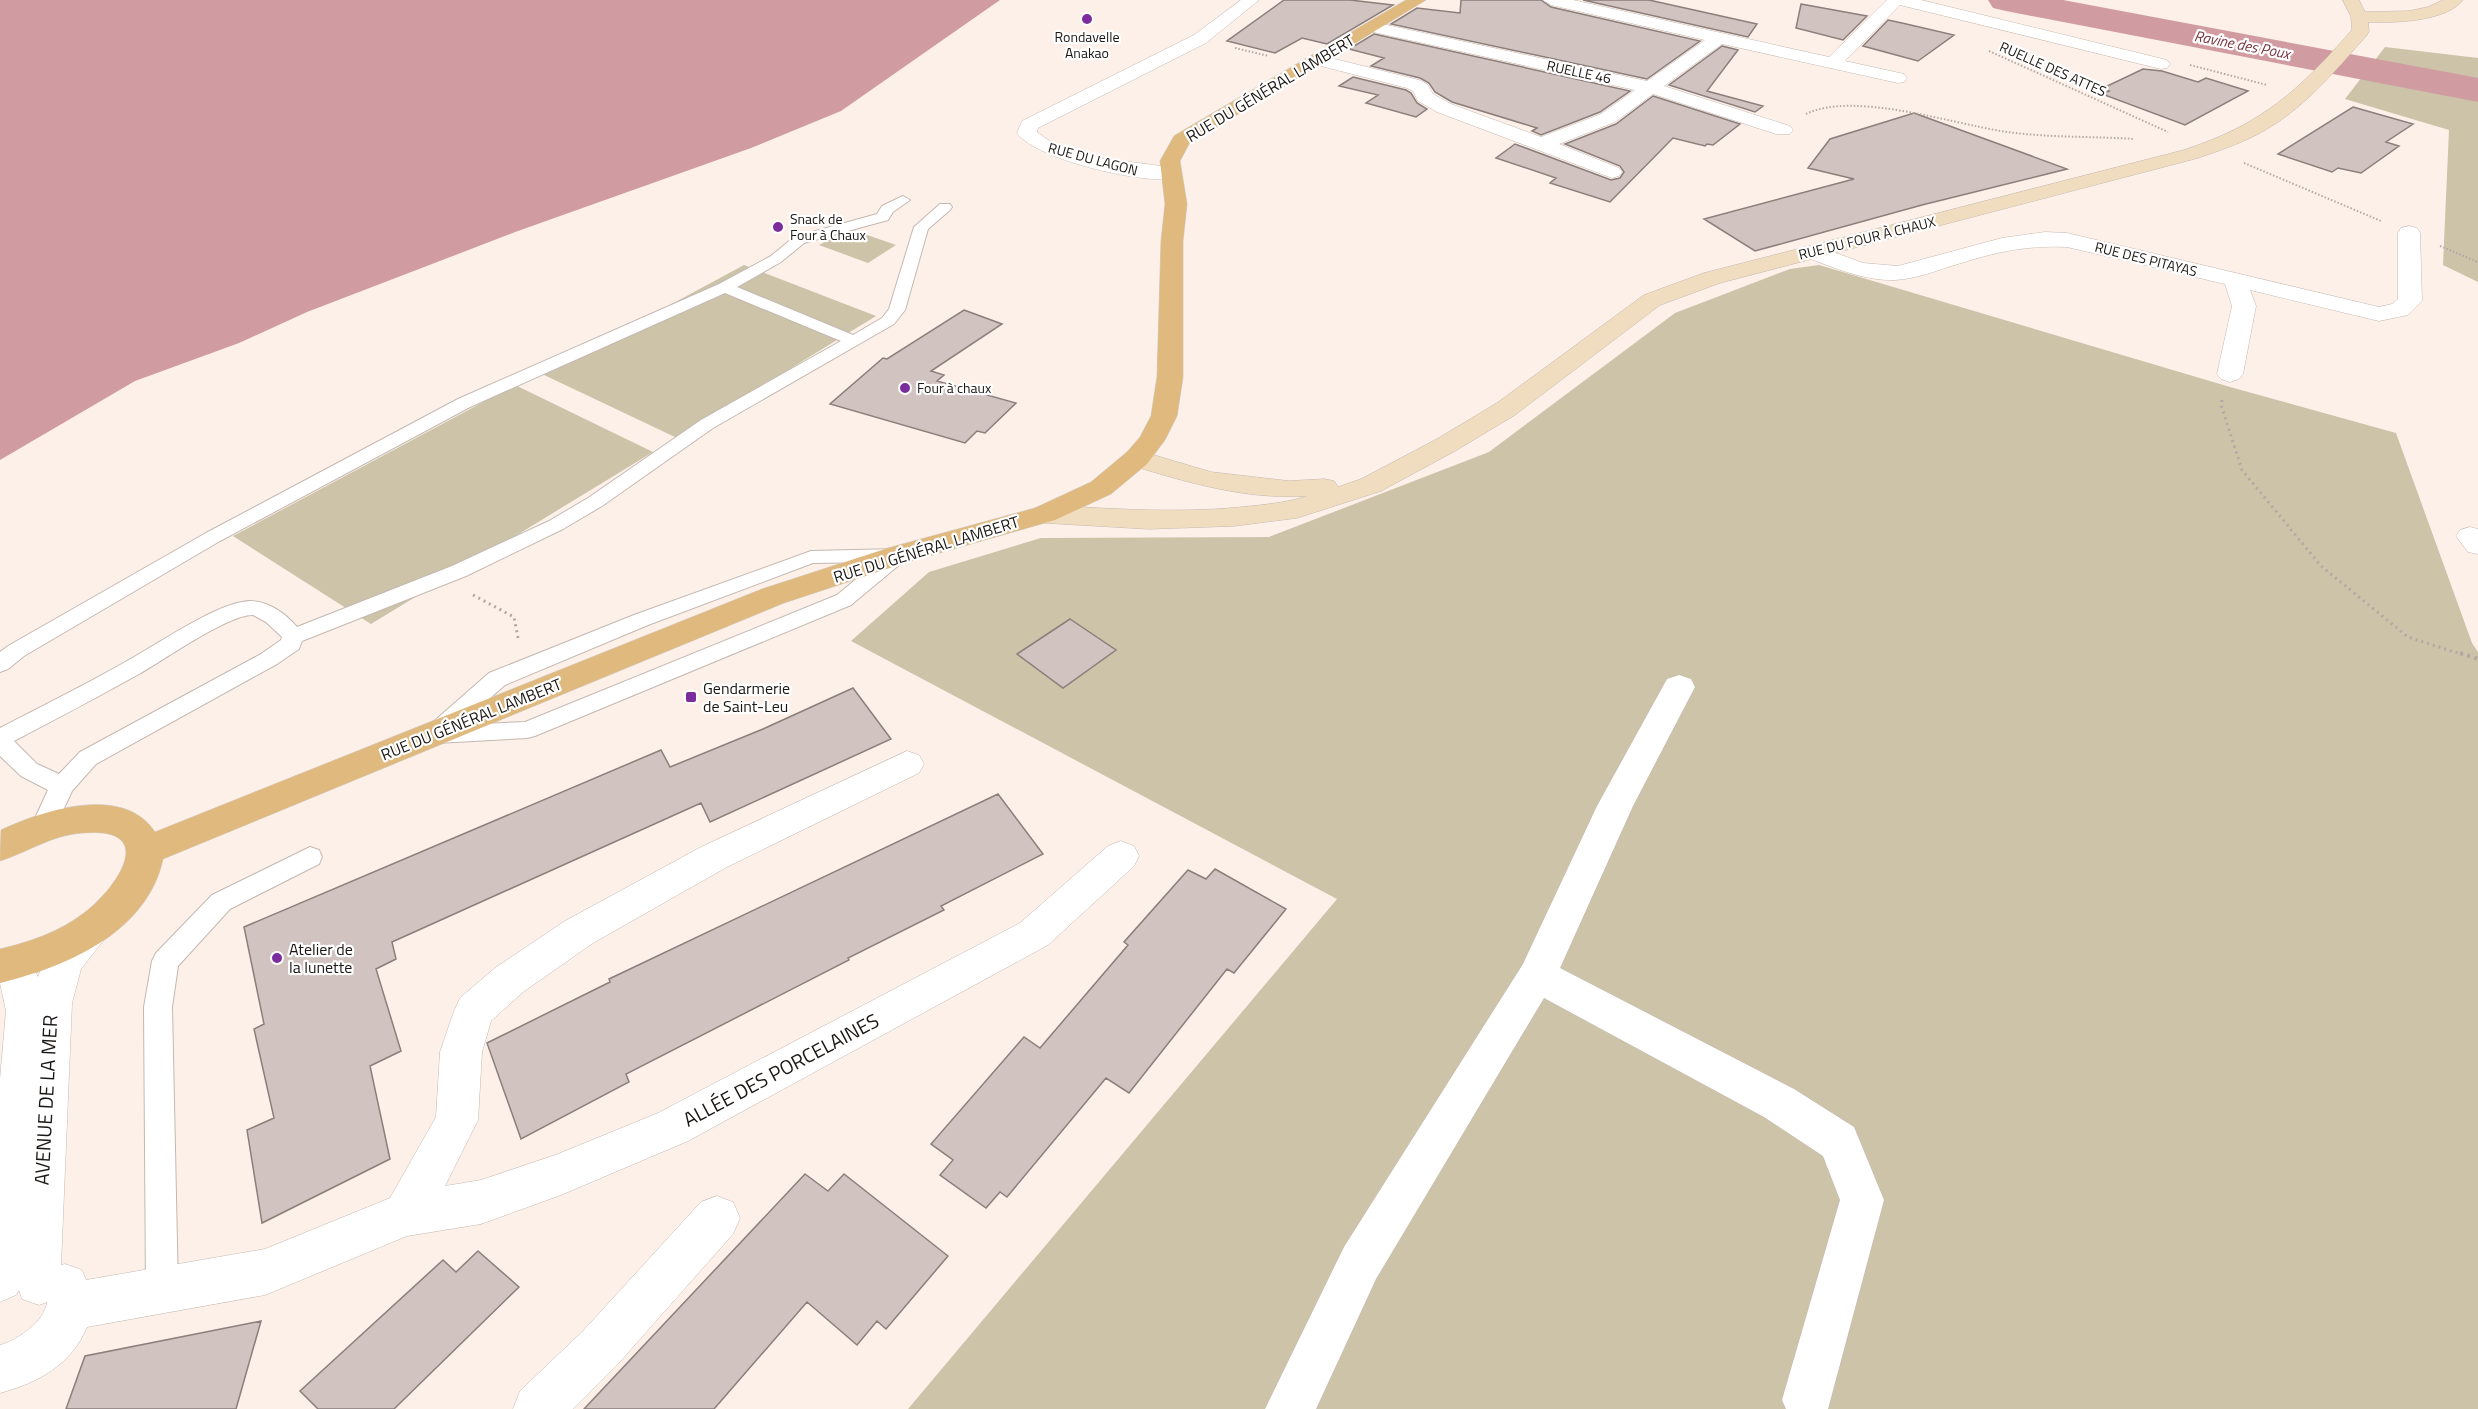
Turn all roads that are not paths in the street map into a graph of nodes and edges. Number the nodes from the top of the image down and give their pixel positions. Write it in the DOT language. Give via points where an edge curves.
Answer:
graph roads {
  1 [pos="1251,0"];
  2 [pos="1418,0"];
  3 [pos="1551,0"];
  4 [pos="1896,0"];
  5 [pos="1901,0"];
  6 [pos="2351,0"];
  7 [pos="2455,0"];
  8 [pos="2360,18"];
  9 [pos="1373,27"];
  10 [pos="1720,37"];
  11 [pos="1313,63"];
  12 [pos="1833,63"];
  13 [pos="2161,64"];
  14 [pos="1898,78"];
  15 [pos="1652,88"];
  16 [pos="1782,130"];
  17 [pos="1542,144"];
  18 [pos="1612,172"];
  19 [pos="1173,174"];
  20 [pos="903,200"];
  21 [pos="945,207"];
  22 [pos="2409,233"];
  23 [pos="1814,252"];
  24 [pos="2236,282"];
  25 [pos="725,287"];
  26 [pos="855,341"];
  27 [pos="2230,374"];
  28 [pos="1137,458"];
  29 [pos="1371,485"];
  30 [pos="1045,514"];
  31 [pos="898,555"];
  32 [pos="292,637"];
  33 [pos="0,664"];
  34 [pos="1679,687"];
  35 [pos="432,736"];
  36 [pos="0,740"];
  37 [pos="907,764"];
  38 [pos="62,786"];
  39 [pos="43,827"];
  40 [pos="0,847"];
  41 [pos="145,851"];
  42 [pos="1120,856"];
  43 [pos="310,857"];
  44 [pos="89,930"];
  45 [pos="0,966"];
  46 [pos="1537,975"];
  47 [pos="406,1214"];
  48 [pos="717,1218"];
  49 [pos="162,1290"];
  50 [pos="27,1292"];
  51 [pos="3,1377"];
  52 [pos="1807,1400"];
  53 [pos="538,1409"];
  54 [pos="1290,1409"];
  1 -- 19 [label="street, RUE DU LAGON" via="1200,39 1029,125 1026,133 1051,149 1142,172"];
  2 -- 9 [label="main road, RUE DU GÉNÉRAL LAMBERT"];
  3 -- 10 [label="street"];
  4 -- 12 [label="street"];
  5 -- 13 [label="street"];
  6 -- 8 [label="main road"];
  7 -- 8 [label="main road" via="2399,18"];
  8 -- 23 [label="main road, RUE DU FOUR À CHAUX" via="2361,31 2271,119 2211,147"];
  9 -- 11 [label="main road, RUE DU GÉNÉRAL LAMBERT"];
  9 -- 15 [label="street, RUELLE 46"];
  10 -- 12 [label="street"];
  10 -- 15 [label="street"];
  11 -- 17 [label="street" via="1413,84 1444,108"];
  11 -- 19 [label="main road, RUE DU GÉNÉRAL LAMBERT" via="1181,140 1170,161"];
  12 -- 14 [label="street"];
  15 -- 16 [label="street, RUELLE 46"];
  15 -- 17 [label="street" via="1608,118"];
  17 -- 18 [label="street"];
  19 -- 28 [label="main road, RUE DU GÉNÉRAL LAMBERT" via="1176,204 1170,376 1164,416"];
  20 -- 25 [label="lane" via="887,209 883,217 799,240"];
  21 -- 26 [label="lane" via="921,227 897,310 888,321"];
  22 -- 24 [label="street, RUE DES PITAYAS" via="2412,296 2406,306 2391,313 2368,312"];
  23 -- 24 [label="street, RUE DES PITAYAS" via="1864,270 1898,273 2002,243 2049,238 2102,247"];
  23 -- 29 [label="main road, RUE DU FOUR À CHAUX" via="1712,278 1652,300 1506,409"];
  24 -- 27 [label="street" via="2244,306"];
  25 -- 26 [label="lane"];
  25 -- 33 [label="lane" via="464,404 213,537"];
  26 -- 32 [label="lane" via="748,398 557,525 503,552"];
  28 -- 29 [label="main road, RUE DU FOUR À CHAUX" via="1208,480 1289,489"];
  28 -- 30 [label="main road, RUE DU GÉNÉRAL LAMBERT" via="1101,489"];
  29 -- 30 [label="main road, RUE DU FOUR À CHAUX" via="1297,509 1234,517 1149,520"];
  30 -- 31 [label="main road, RUE DU GÉNÉRAL LAMBERT"];
  31 -- 35 [label="main road, RUE DU GÉNÉRAL LAMBERT" via="773,596"];
  31 -- 35 [label="lane" via="811,557 642,620 497,679"];
  32 -- 36 [label="lane" via="288,629 264,612 250,608 227,615"];
  32 -- 38 [label="lane" via="291,644 269,659 92,755"];
  34 -- 46 [label="street" via="1615,806"];
  35 -- 41 [label="main road, RUE DU GÉNÉRAL LAMBERT"];
  36 -- 38 [label="lane" via="29,770"];
  37 -- 47 [label="street" via="714,857 579,932 509,980 474,1011 461,1052 457,1120"];
  38 -- 39 [label="lane"];
  39 -- 40 [label="main road"];
  39 -- 41 [label="main road" via="74,819 102,818 123,824 138,835"];
  41 -- 44 [label="main road" via="132,889"];
  42 -- 47 [label="street, ALLÉE DES PORCELAINES" via="1034,934 673,1127 561,1174 481,1202"];
  43 -- 49 [label="lane" via="221,902 165,961 158,1007"];
  44 -- 45 [label="main road" via="31,959"];
  44 -- 50 [label="street, AVENUE DE LA MER" via="70,949 58,971 52,1003 36,1256"];
  45 -- 50 [label="street, AVENUE DE LA MER" via="14,971 22,984 26,1011 11,1213"];
  46 -- 52 [label="street" via="1779,1103 1839,1142 1862,1200"];
  46 -- 54 [label="street" via="1360,1263"];
  47 -- 49 [label="street, ALLÉE DES PORCELAINES" via="265,1272"];
  48 -- 53 [label="street" via="600,1348"];
  49 -- 50 [label="street, ALLÉE DES PORCELAINES"];
  50 -- 51 [label="street" via="66,1321 43,1349"];
}
